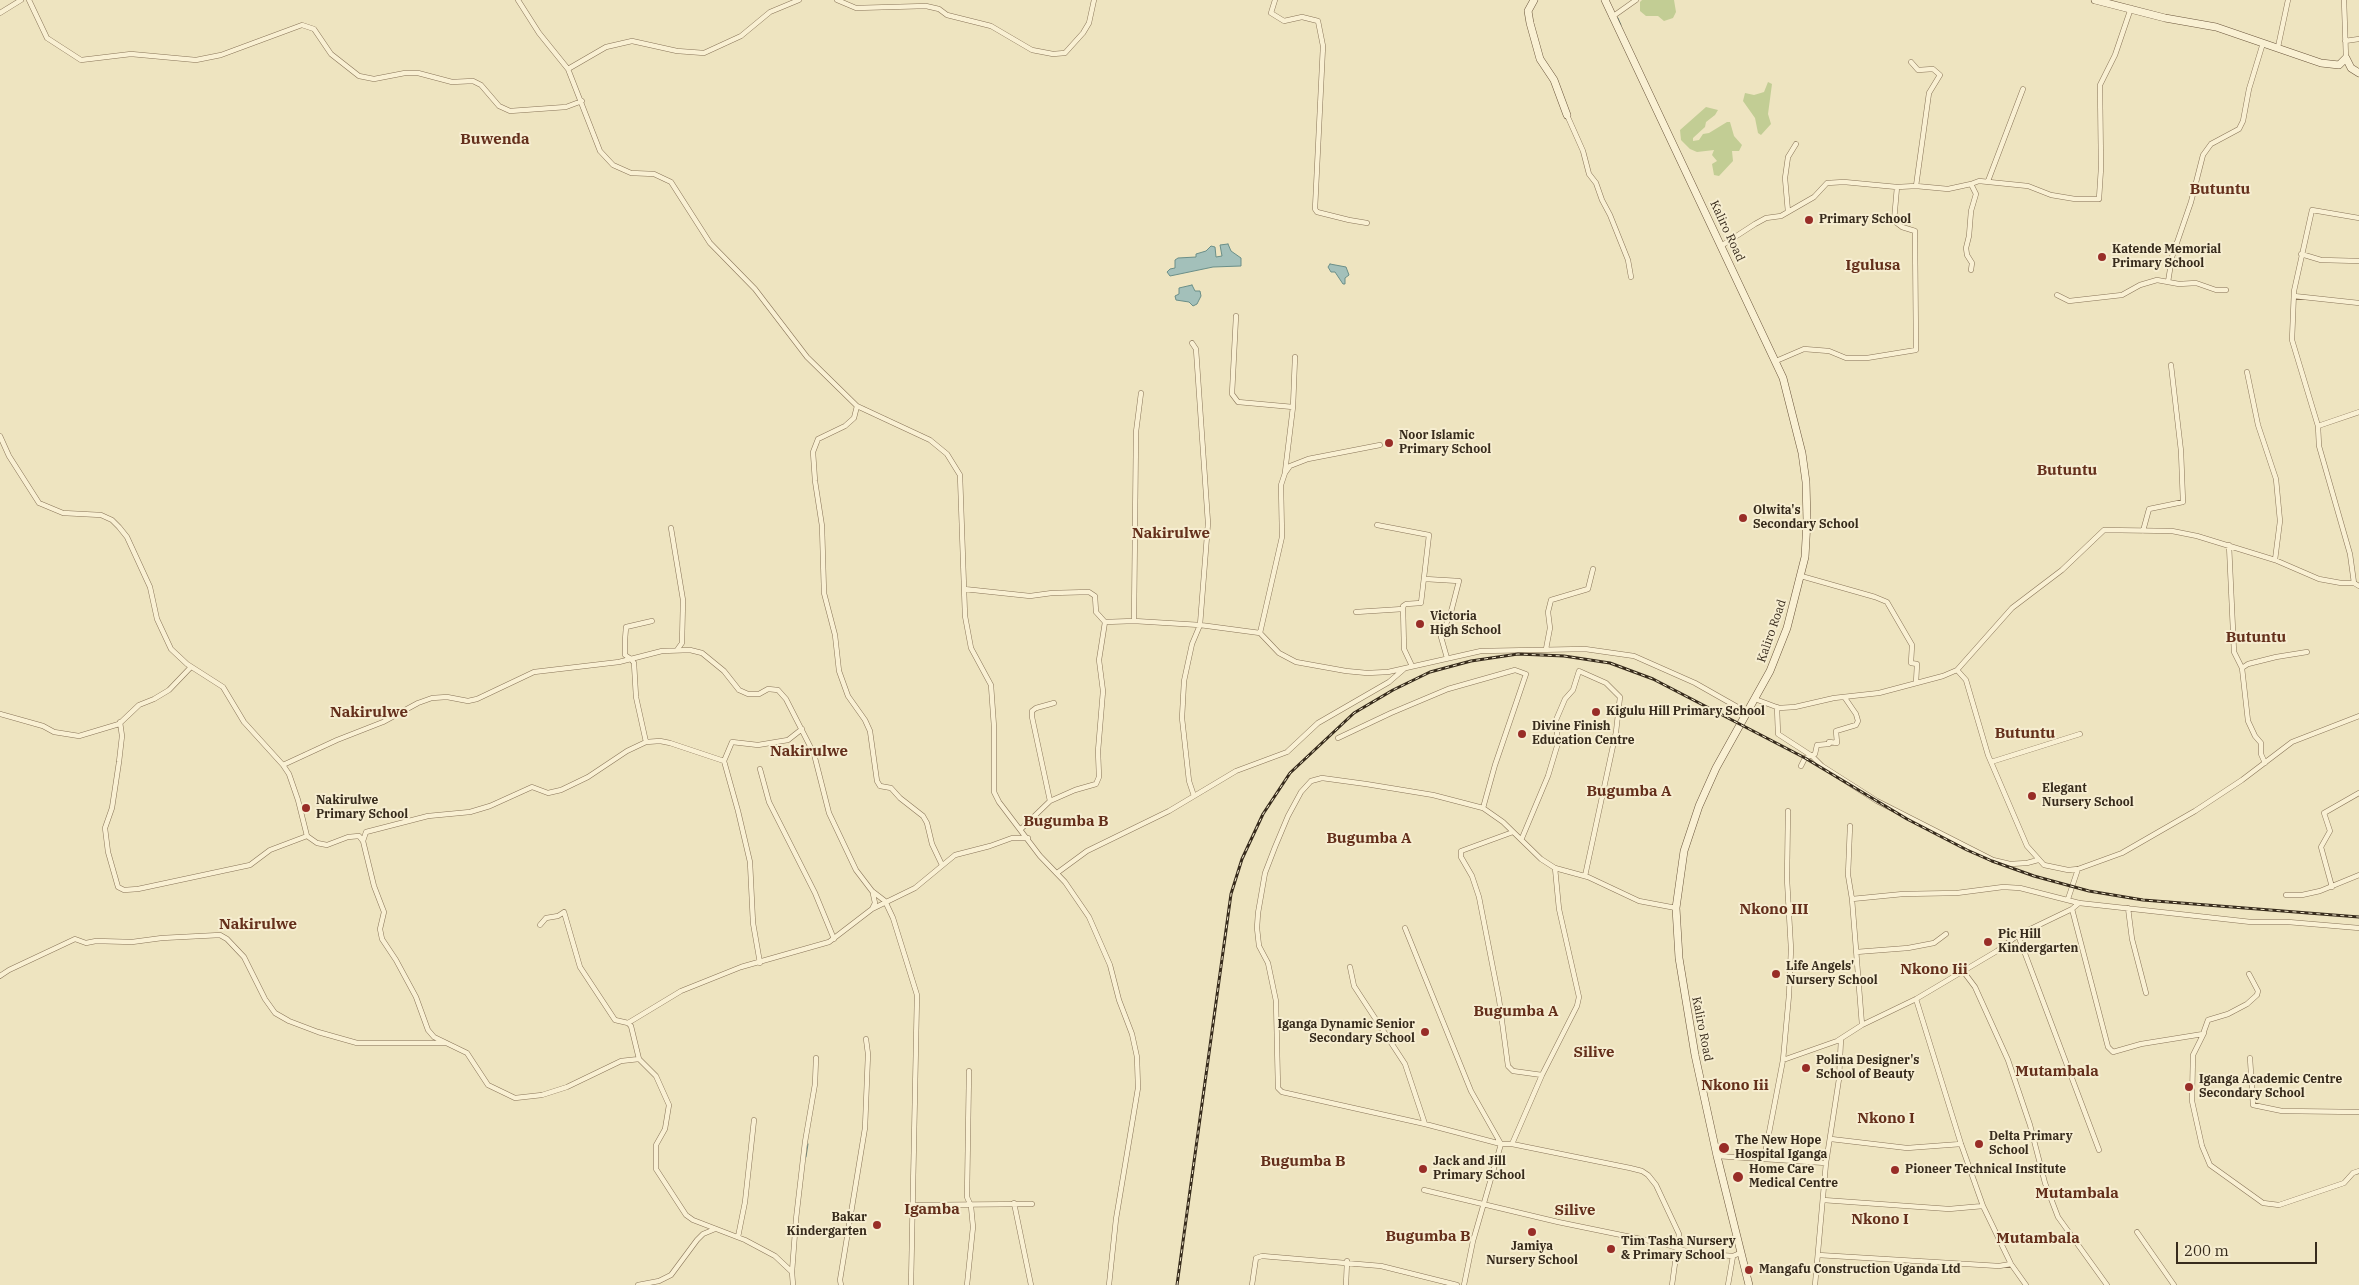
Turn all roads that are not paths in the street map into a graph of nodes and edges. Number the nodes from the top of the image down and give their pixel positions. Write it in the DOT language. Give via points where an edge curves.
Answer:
graph roads {
  1 [pos="22,0"];
  2 [pos="29,0"];
  3 [pos="518,0"];
  4 [pos="799,0"];
  5 [pos="837,0"];
  6 [pos="1094,0"];
  7 [pos="1275,0"];
  8 [pos="1534,0"];
  9 [pos="1604,0"];
  10 [pos="1636,0"];
  11 [pos="2095,0"];
  12 [pos="2288,0"];
  13 [pos="2344,0"];
  14 [pos="2131,8"];
  15 [pos="0,13"];
  16 [pos="1612,17"];
  17 [pos="2359,39"];
  18 [pos="2263,41"];
  19 [pos="2345,41"];
  20 [pos="2278,47"];
  21 [pos="2346,58"];
  22 [pos="1911,62"];
  23 [pos="2339,64"];
  24 [pos="2351,68"];
  25 [pos="568,69"];
  26 [pos="2359,73"];
  27 [pos="2023,89"];
  28 [pos="582,101"];
  29 [pos="1567,115"];
  30 [pos="1796,144"];
  31 [pos="1988,181"];
  32 [pos="1971,184"];
  33 [pos="1916,186"];
  34 [pos="1897,187"];
  35 [pos="1788,212"];
  36 [pos="2359,218"];
  37 [pos="1367,223"];
  38 [pos="1721,246"];
  39 [pos="2301,254"];
  40 [pos="2359,261"];
  41 [pos="1971,270"];
  42 [pos="1631,277"];
  43 [pos="2168,282"];
  44 [pos="2226,290"];
  45 [pos="2057,295"];
  46 [pos="2294,296"];
  47 [pos="2359,303"];
  48 [pos="1236,316"];
  49 [pos="1192,343"];
  50 [pos="1295,356"];
  51 [pos="1776,361"];
  52 [pos="2171,365"];
  53 [pos="2247,372"];
  54 [pos="1141,392"];
  55 [pos="857,406"];
  56 [pos="1293,407"];
  57 [pos="2359,412"];
  58 [pos="2318,426"];
  59 [pos="0,436"];
  60 [pos="1380,445"];
  61 [pos="1285,473"];
  62 [pos="1378,525"];
  63 [pos="671,528"];
  64 [pos="2143,531"];
  65 [pos="2229,545"];
  66 [pos="2274,560"];
  67 [pos="1593,569"];
  68 [pos="1801,576"];
  69 [pos="1425,579"];
  70 [pos="2354,583"];
  71 [pos="2359,586"];
  72 [pos="964,590"];
  73 [pos="1403,609"];
  74 [pos="1356,612"];
  75 [pos="1134,620"];
  76 [pos="652,621"];
  77 [pos="1105,622"];
  78 [pos="1200,625"];
  79 [pos="1260,632"];
  80 [pos="1546,649"];
  81 [pos="677,650"];
  82 [pos="2307,652"];
  83 [pos="1447,658"];
  84 [pos="631,659"];
  85 [pos="1412,666"];
  86 [pos="191,667"];
  87 [pos="1405,668"];
  88 [pos="2242,668"];
  89 [pos="1957,670"];
  90 [pos="1916,683"];
  91 [pos="1845,698"];
  92 [pos="1755,699"];
  93 [pos="1054,703"];
  94 [pos="1777,707"];
  95 [pos="1748,713"];
  96 [pos="0,714"];
  97 [pos="2359,716"];
  98 [pos="120,722"];
  99 [pos="802,729"];
  100 [pos="2080,734"];
  101 [pos="1338,738"];
  102 [pos="646,742"];
  103 [pos="1812,756"];
  104 [pos="724,761"];
  105 [pos="1990,762"];
  106 [pos="2265,762"];
  107 [pos="283,765"];
  108 [pos="1800,766"];
  109 [pos="760,769"];
  110 [pos="2359,794"];
  111 [pos="1194,796"];
  112 [pos="1050,801"];
  113 [pos="1483,808"];
  114 [pos="1788,811"];
  115 [pos="1850,826"];
  116 [pos="1021,829"];
  117 [pos="1513,832"];
  118 [pos="307,836"];
  119 [pos="1028,838"];
  120 [pos="1522,838"];
  121 [pos="363,841"];
  122 [pos="2038,860"];
  123 [pos="942,865"];
  124 [pos="1555,868"];
  125 [pos="2078,869"];
  126 [pos="1056,873"];
  127 [pos="2359,875"];
  128 [pos="1585,876"];
  129 [pos="2332,886"];
  130 [pos="873,892"];
  131 [pos="2286,895"];
  132 [pos="1852,898"];
  133 [pos="2068,899"];
  134 [pos="885,901"];
  135 [pos="2079,903"];
  136 [pos="1676,908"];
  137 [pos="2128,908"];
  138 [pos="872,909"];
  139 [pos="2072,909"];
  140 [pos="540,925"];
  141 [pos="1405,928"];
  142 [pos="2359,928"];
  143 [pos="1946,934"];
  144 [pos="2018,935"];
  145 [pos="834,939"];
  146 [pos="1856,952"];
  147 [pos="760,963"];
  148 [pos="1350,967"];
  149 [pos="1963,971"];
  150 [pos="2250,974"];
  151 [pos="0,976"];
  152 [pos="2146,993"];
  153 [pos="1916,999"];
  154 [pos="628,1023"];
  155 [pos="1862,1025"];
  156 [pos="2204,1033"];
  157 [pos="1841,1038"];
  158 [pos="866,1039"];
  159 [pos="449,1044"];
  160 [pos="816,1058"];
  161 [pos="2250,1058"];
  162 [pos="640,1059"];
  163 [pos="1783,1060"];
  164 [pos="969,1071"];
  165 [pos="1542,1075"];
  166 [pos="2359,1112"];
  167 [pos="754,1120"];
  168 [pos="1426,1124"];
  169 [pos="1831,1139"];
  170 [pos="1501,1144"];
  171 [pos="1512,1144"];
  172 [pos="1961,1144"];
  173 [pos="2099,1150"];
  174 [pos="1717,1156"];
  175 [pos="1764,1159"];
  176 [pos="1826,1163"];
  177 [pos="2359,1171"];
  178 [pos="1424,1190"];
  179 [pos="1823,1200"];
  180 [pos="1014,1203"];
  181 [pos="1032,1204"];
  182 [pos="1482,1204"];
  183 [pos="913,1205"];
  184 [pos="971,1206"];
  185 [pos="1984,1206"];
  186 [pos="715,1229"];
  187 [pos="2137,1232"];
  188 [pos="738,1238"];
  189 [pos="1678,1250"];
  190 [pos="1736,1254"];
  191 [pos="1818,1255"];
  192 [pos="1347,1262"];
  193 [pos="2011,1264"];
  194 [pos="792,1272"];
  195 [pos="638,1285"];
  196 [pos="793,1285"];
  197 [pos="841,1285"];
  198 [pos="911,1285"];
  199 [pos="968,1285"];
  200 [pos="1031,1285"];
  201 [pos="1109,1285"];
  202 [pos="1252,1285"];
  203 [pos="1346,1285"];
  204 [pos="1457,1285"];
  205 [pos="1464,1285"];
  206 [pos="1672,1285"];
  207 [pos="1728,1285"];
  208 [pos="1750,1285"];
  209 [pos="1815,1285"];
  210 [pos="2026,1285"];
  211 [pos="2107,1285"];
  212 [pos="2174,1285"];
  1 -- 15 [label="street"];
  2 -- 28 [label="street" via="47,38 81,60 131,54 196,60 222,55 302,25 314,29 332,54 359,76 374,79 418,72 452,82 473,81 481,85 499,106 510,111 566,108"];
  3 -- 25 [label="street"];
  4 -- 25 [label="street" via="770,12 742,36 704,53 632,41 606,47"];
  5 -- 6 [label="street" via="856,8 926,6 939,9 947,15 992,26 1032,50 1053,54 1065,53 1084,33"];
  7 -- 37 [label="street" via="1271,13 1284,21 1302,17 1318,21 1320,30 1323,46 1322,98 1317,135 1315,209"];
  8 -- 29 [label="main road" via="1528,11 1540,59 1554,80"];
  9 -- 16 [label="main road, Kaliro Road"];
  10 -- 16 [label="street"];
  11 -- 14 [label="main road"];
  12 -- 20 [label="street"];
  13 -- 19 [label="street"];
  14 -- 18 [label="main road"];
  14 -- 31 [label="street" via="2115,55 2100,85 2098,199 2075,199 2028,186"];
  16 -- 38 [label="main road, Kaliro Road"];
  17 -- 19 [label="street"];
  18 -- 20 [label="main road"];
  18 -- 43 [label="street" via="2239,129 2211,144 2203,155 2172,257"];
  19 -- 21 [label="street"];
  20 -- 23 [label="main road" via="2311,60"];
  21 -- 23 [label="main road"];
  21 -- 24 [label="main road"];
  22 -- 33 [label="street" via="1918,70 1933,69 1940,75 1930,93"];
  23 -- 24 [label="main road"];
  24 -- 26 [label="main road"];
  25 -- 28 [label="street"];
  27 -- 31 [label="street"];
  28 -- 55 [label="street" via="600,150 613,165 631,173 654,174 671,182 710,243 755,289 807,356"];
  29 -- 42 [label="street" via="1583,150 1589,174 1596,183 1628,260"];
  30 -- 35 [label="street" via="1788,157 1785,178"];
  31 -- 32 [label="street"];
  32 -- 33 [label="street" via="1948,189"];
  32 -- 41 [label="street" via="1976,194 1966,248 1972,263"];
  33 -- 34 [label="street"];
  34 -- 35 [label="street" via="1827,183 1814,197"];
  34 -- 51 [label="street" via="1894,221 1915,232 1916,350 1846,358 1829,351 1804,349"];
  35 -- 38 [label="street" via="1766,218"];
  36 -- 39 [label="street" via="2312,210"];
  38 -- 51 [label="main road, Kaliro Road"];
  39 -- 40 [label="street" via="2321,260"];
  39 -- 46 [label="street"];
  43 -- 44 [label="street" via="2196,283"];
  43 -- 45 [label="street" via="2157,280 2122,295 2088,300 2069,301"];
  46 -- 47 [label="street"];
  46 -- 58 [label="street" via="2292,340"];
  48 -- 56 [label="street" via="1232,394 1238,402"];
  49 -- 78 [label="street" via="1196,349 1208,523"];
  50 -- 56 [label="street"];
  51 -- 68 [label="main road, Kaliro Road" via="1793,410 1802,453 1807,521"];
  52 -- 64 [label="street" via="2183,502 2149,509"];
  53 -- 66 [label="street" via="2258,425 2276,479 2280,521"];
  54 -- 75 [label="street" via="1136,432"];
  55 -- 72 [label="street" via="930,440 955,465 960,476"];
  55 -- 123 [label="street" via="854,418 846,426 818,440 813,452 822,526 824,593 835,634 839,671 848,696 870,731 877,781 880,786 891,788 923,816"];
  56 -- 61 [label="street"];
  57 -- 58 [label="street"];
  58 -- 70 [label="street" via="2319,446 2350,554"];
  59 -- 86 [label="street" via="39,502 63,513 101,515 119,527 127,537 150,587 157,620 171,649"];
  60 -- 61 [label="street" via="1308,459 1290,466"];
  61 -- 79 [label="street" via="1281,485 1282,537"];
  62 -- 69 [label="street" via="1429,534"];
  63 -- 81 [label="street" via="683,600 682,643"];
  64 -- 65 [label="street" via="2172,531"];
  64 -- 89 [label="street" via="2104,530 2062,570 2012,608"];
  65 -- 66 [label="street"];
  65 -- 88 [label="street" via="2234,652"];
  66 -- 70 [label="street" via="2319,579"];
  67 -- 80 [label="street" via="1588,589 1551,600"];
  68 -- 90 [label="street" via="1887,602 1912,645 1911,663 1917,664"];
  68 -- 92 [label="main road, Kaliro Road" via="1787,628"];
  69 -- 73 [label="street" via="1421,604 1406,604"];
  69 -- 83 [label="street" via="1459,581 1452,612 1441,637"];
  70 -- 71 [label="street"];
  72 -- 77 [label="street" via="1030,596 1089,592 1095,596 1096,612"];
  72 -- 116 [label="street" via="971,648 991,685 994,700 994,792"];
  73 -- 74 [label="street"];
  73 -- 85 [label="street" via="1404,649"];
  75 -- 77 [label="street"];
  75 -- 78 [label="street"];
  76 -- 84 [label="street" via="626,627 625,656"];
  77 -- 112 [label="street" via="1099,660 1103,691 1099,777 1096,784"];
  78 -- 79 [label="street"];
  78 -- 111 [label="street" via="1184,681 1182,718 1188,782"];
  79 -- 87 [label="street" via="1278,653 1296,662 1367,673"];
  80 -- 83 [label="street" via="1481,651"];
  80 -- 95 [label="street" via="1585,649 1634,656 1695,683"];
  81 -- 84 [label="street"];
  81 -- 99 [label="street" via="702,653 724,671 739,690 748,694 778,690"];
  82 -- 88 [label="street" via="2276,657"];
  83 -- 85 [label="street"];
  84 -- 102 [label="street"];
  84 -- 107 [label="street" via="534,672 468,701 432,698"];
  85 -- 87 [label="street"];
  86 -- 98 [label="street" via="169,690 139,705"];
  86 -- 107 [label="street" via="223,687 244,722"];
  87 -- 111 [label="street" via="1390,682 1314,727 1288,752 1236,771"];
  88 -- 106 [label="street" via="2248,721 2261,743"];
  89 -- 90 [label="street"];
  89 -- 105 [label="street" via="1966,680"];
  90 -- 91 [label="street"];
  91 -- 94 [label="street"];
  91 -- 103 [label="street" via="1858,721 1836,731 1837,743 1817,745"];
  92 -- 94 [label="street"];
  92 -- 95 [label="main road, Kaliro Road"];
  93 -- 112 [label="street" via="1032,711"];
  94 -- 103 [label="street" via="1778,734"];
  95 -- 136 [label="main road, Kaliro Road" via="1716,768 1699,806 1684,851"];
  96 -- 98 [label="street" via="54,732 79,736"];
  97 -- 106 [label="street" via="2292,742"];
  98 -- 118 [label="street" via="119,762 112,808 105,828 118,888 138,889 250,865 270,850"];
  99 -- 104 [label="street" via="788,740 758,745 732,742"];
  99 -- 130 [label="street" via="814,754 829,813 856,870"];
  100 -- 105 [label="street"];
  101 -- 113 [label="street" via="1448,689 1515,670 1526,674"];
  102 -- 104 [label="street" via="670,743"];
  102 -- 121 [label="street" via="588,778 561,790 548,793 532,786 470,812 428,816 366,832"];
  103 -- 108 [label="street" via="1805,758"];
  103 -- 122 [label="street" via="1876,801 1993,860 2010,864"];
  104 -- 147 [label="street" via="750,862 753,923"];
  105 -- 122 [label="street" via="2027,846"];
  106 -- 125 [label="street" via="2195,811 2122,853"];
  107 -- 118 [label="street" via="292,783"];
  109 -- 145 [label="street" via="769,802 815,893"];
  110 -- 129 [label="street" via="2324,813 2330,832 2321,847"];
  111 -- 126 [label="street" via="1087,851"];
  112 -- 116 [label="street"];
  113 -- 117 [label="street"];
  113 -- 168 [label="street" via="1433,795 1316,778 1301,792 1288,816 1260,894 1257,928 1259,946 1268,963 1274,987 1278,1088 1282,1092"];
  114 -- 163 [label="street" via="1791,949"];
  115 -- 132 [label="street" via="1848,875"];
  116 -- 119 [label="street"];
  117 -- 120 [label="street"];
  117 -- 165 [label="street" via="1461,850 1461,857 1479,898 1499,999 1508,1066 1512,1071"];
  118 -- 121 [label="street" via="327,845 348,837 359,836"];
  119 -- 123 [label="street" via="1012,838 964,852"];
  119 -- 126 [label="street"];
  120 -- 124 [label="street"];
  120 -- 128 [label="street" via="1556,750 1556,720 1573,690 1579,671 1606,683 1620,697 1616,732"];
  121 -- 159 [label="street" via="384,912 380,929 382,939 416,997 428,1030"];
  122 -- 125 [label="street" via="2053,868"];
  123 -- 134 [label="street" via="915,888"];
  124 -- 128 [label="street"];
  124 -- 165 [label="street" via="1559,909 1579,997"];
  125 -- 133 [label="street"];
  126 -- 201 [label="street" via="1089,917 1110,965 1137,1057 1138,1088 1116,1219"];
  127 -- 129 [label="street"];
  128 -- 136 [label="street" via="1639,901"];
  129 -- 131 [label="street" via="2302,895"];
  130 -- 134 [label="street"];
  130 -- 138 [label="street" via="875,903"];
  132 -- 133 [label="street" via="1957,894 2003,887"];
  132 -- 146 [label="street"];
  133 -- 135 [label="street"];
  134 -- 138 [label="street"];
  134 -- 183 [label="street" via="902,942 917,995"];
  135 -- 137 [label="street"];
  135 -- 139 [label="street"];
  136 -- 174 [label="main road, Kaliro Road" via="1684,998"];
  137 -- 142 [label="street" via="2251,922"];
  137 -- 152 [label="street"];
  138 -- 145 [label="street"];
  139 -- 144 [label="street"];
  139 -- 156 [label="street" via="2110,1050 2118,1052 2141,1044"];
  140 -- 154 [label="street" via="546,918 564,912 580,967 588,982 615,1020"];
  141 -- 170 [label="street" via="1471,1091"];
  143 -- 146 [label="street" via="1925,945"];
  144 -- 149 [label="street"];
  144 -- 173 [label="street"];
  145 -- 147 [label="street"];
  146 -- 155 [label="street"];
  147 -- 154 [label="street" via="741,967 681,991"];
  148 -- 168 [label="street" via="1354,986 1405,1064"];
  149 -- 153 [label="street"];
  149 -- 211 [label="street" via="1975,987 2008,1060 2030,1125 2044,1183 2058,1217"];
  150 -- 156 [label="street" via="2257,995 2228,1014 2208,1020"];
  151 -- 159 [label="street" via="75,940 86,943 132,942 220,935 244,957 270,1006 289,1021 357,1043"];
  153 -- 155 [label="street"];
  153 -- 172 [label="street"];
  154 -- 162 [label="street"];
  155 -- 157 [label="street"];
  156 -- 177 [label="street" via="2193,1055 2192,1101 2210,1165 2264,1203 2279,1205 2344,1183"];
  157 -- 163 [label="street"];
  157 -- 169 [label="street"];
  158 -- 197 [label="street" via="865,1128"];
  159 -- 162 [label="street" via="467,1053 488,1085 515,1098 542,1095 567,1087 621,1061"];
  160 -- 194 [label="street"];
  161 -- 166 [label="street" via="2252,1100 2258,1108"];
  162 -- 186 [label="street" via="656,1076 669,1105 656,1146 656,1169 686,1215"];
  163 -- 175 [label="street"];
  164 -- 184 [label="street" via="967,1197"];
  165 -- 171 [label="street"];
  167 -- 188 [label="street"];
  168 -- 170 [label="street"];
  169 -- 172 [label="street" via="1907,1148"];
  169 -- 176 [label="street"];
  170 -- 171 [label="street"];
  170 -- 182 [label="street"];
  171 -- 189 [label="street" via="1642,1171 1656,1185 1676,1224"];
  172 -- 185 [label="street"];
  174 -- 175 [label="street"];
  174 -- 190 [label="main road, Kaliro Road"];
  175 -- 176 [label="street"];
  176 -- 179 [label="street"];
  178 -- 182 [label="street"];
  179 -- 185 [label="street" via="1949,1209"];
  179 -- 191 [label="street"];
  180 -- 181 [label="street"];
  180 -- 184 [label="street"];
  180 -- 200 [label="street"];
  182 -- 189 [label="street" via="1665,1244"];
  182 -- 205 [label="street"];
  183 -- 184 [label="street"];
  183 -- 198 [label="street"];
  184 -- 199 [label="street" via="973,1226"];
  185 -- 193 [label="street"];
  186 -- 188 [label="street"];
  186 -- 195 [label="street" via="697,1240 671,1275"];
  187 -- 212 [label="street"];
  188 -- 194 [label="street" via="762,1248"];
  189 -- 190 [label="street" via="1705,1255"];
  189 -- 206 [label="street"];
  190 -- 207 [label="street"];
  190 -- 208 [label="main road, Kaliro Road"];
  191 -- 193 [label="street" via="1999,1266"];
  191 -- 209 [label="street"];
  192 -- 202 [label="street" via="1259,1256"];
  192 -- 203 [label="street"];
  192 -- 204 [label="street" via="1381,1266"];
  193 -- 210 [label="street"];
  194 -- 196 [label="street"];
}
